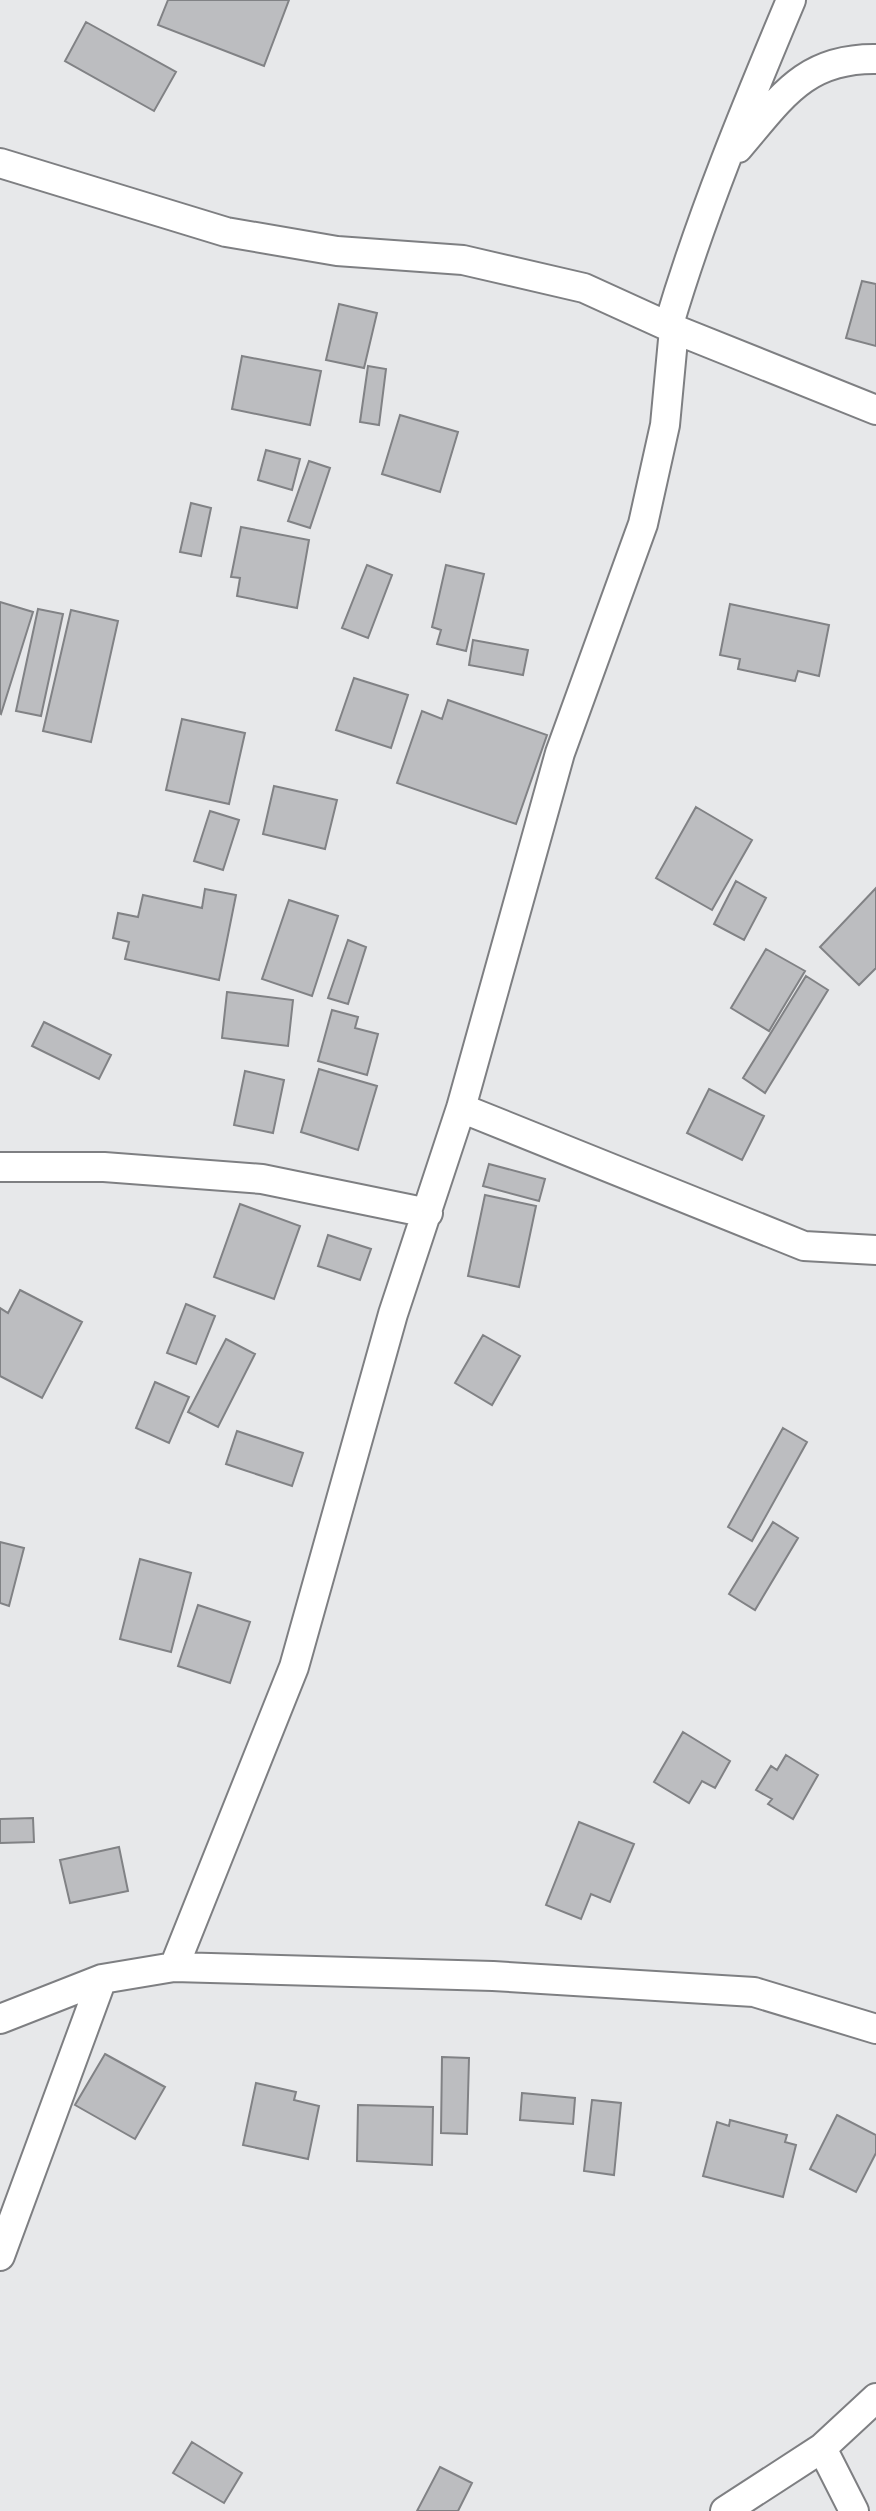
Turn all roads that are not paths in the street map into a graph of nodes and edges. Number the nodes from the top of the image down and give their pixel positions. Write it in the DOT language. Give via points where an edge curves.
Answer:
graph roads {
  1 [pos="791,0"];
  2 [pos="876,59"];
  3 [pos="0,163"];
  4 [pos="720,170"];
  5 [pos="674,329"];
  6 [pos="876,410"];
  7 [pos="461,1108"];
  8 [pos="0,1167"];
  9 [pos="428,1213"];
  10 [pos="876,1250"];
  11 [pos="174,1967"];
  12 [pos="102,1979"];
  13 [pos="0,2019"];
  14 [pos="874,2026"];
  15 [pos="0,2256"];
  16 [pos="876,2398"];
  17 [pos="822,2448"];
  18 [pos="725,2511"];
  19 [pos="854,2511"];
  1 -- 4 [label="street"];
  2 -- 4 [label="street" via="817,68 782,97"];
  3 -- 5 [label="street" via="226,232 337,251 463,260 584,288"];
  4 -- 5 [label="street" via="669,324"];
  5 -- 6 [label="street"];
  5 -- 7 [label="street" via="665,425 643,524 560,753"];
  7 -- 9 [label="street"];
  7 -- 10 [label="street" via="804,1246"];
  8 -- 9 [label="street" via="104,1167 262,1179"];
  9 -- 11 [label="street" via="393,1314 294,1667"];
  11 -- 12 [label="street"];
  11 -- 14 [label="street" via="493,1976 754,1992"];
  12 -- 13 [label="street"];
  12 -- 15 [label="street"];
  16 -- 17 [label="street"];
  17 -- 18 [label="street"];
  17 -- 19 [label="street"];
}
